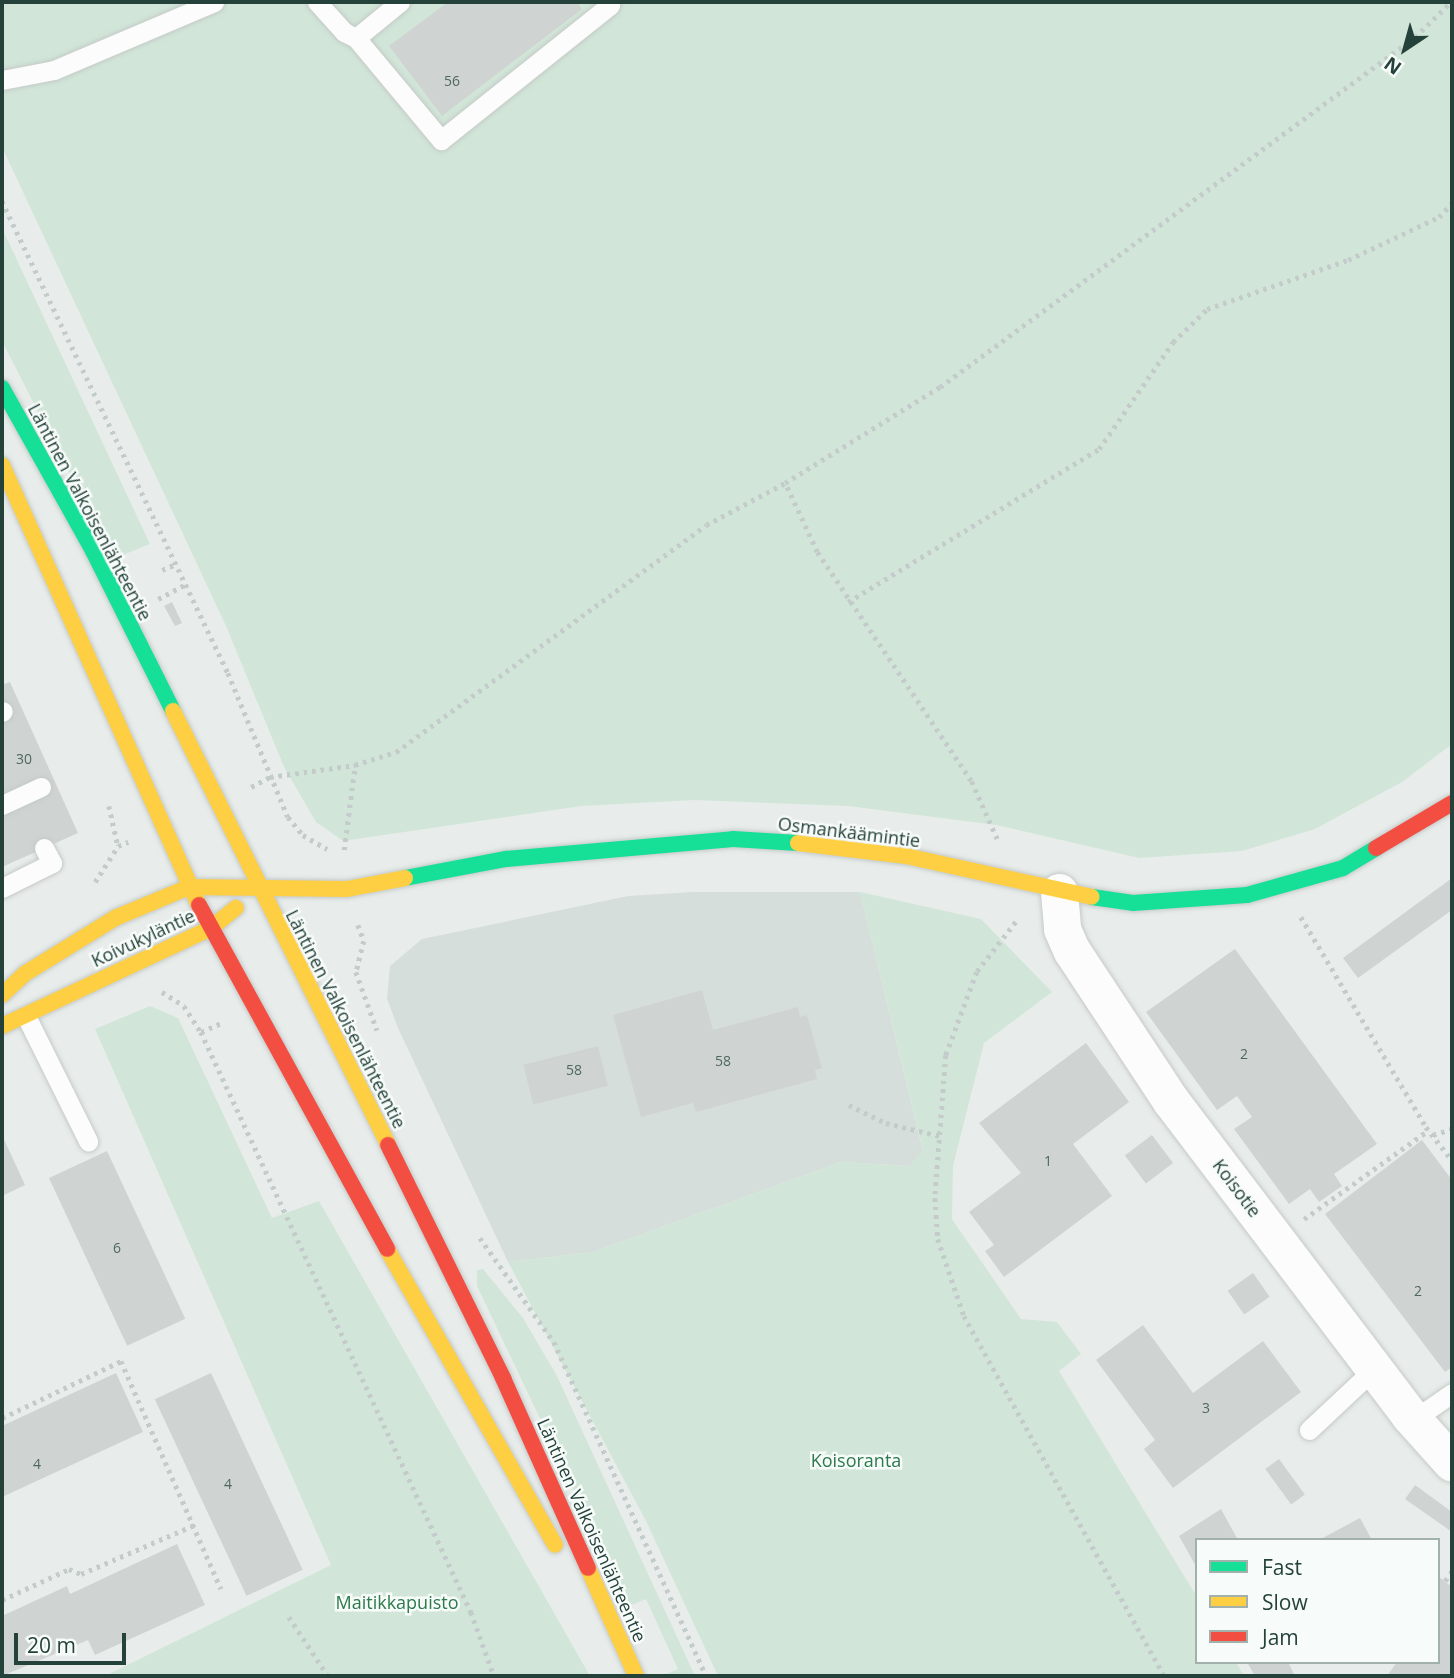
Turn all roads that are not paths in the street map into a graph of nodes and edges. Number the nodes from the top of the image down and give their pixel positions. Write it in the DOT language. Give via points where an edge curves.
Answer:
graph roads {
  1 [pos="214,2"];
  2 [pos="317,2"];
  3 [pos="400,2"];
  4 [pos="607,2"];
  5 [pos="356,38"];
  6 [pos="2,80"];
  7 [pos="2,388"];
  8 [pos="2,465"];
  9 [pos="41,787"];
  10 [pos="1452,803"];
  11 [pos="2,804"];
  12 [pos="44,848"];
  13 [pos="189,887"];
  14 [pos="2,888"];
  15 [pos="260,889"];
  16 [pos="1059,892"];
  17 [pos="211,928"];
  18 [pos="2,995"];
  19 [pos="26,1016"];
  20 [pos="2,1026"];
  21 [pos="88,1141"];
  22 [pos="1374,1369"];
  23 [pos="1452,1393"];
  24 [pos="1413,1420"];
  25 [pos="1309,1430"];
  26 [pos="1452,1463"];
  27 [pos="635,1676"];
  1 -- 6 [label="lane" via="54,70"];
  2 -- 5 [label="lane" via="344,32"];
  3 -- 5 [label="lane"];
  4 -- 5 [label="lane" via="610,5 441,140"];
  7 -- 15 [label="main road, Läntinen Valkoisenlähteentie" via="93,551"];
  8 -- 13 [label="main road, Läntinen Valkoisenlähteentie"];
  9 -- 11 [label="lane"];
  10 -- 16 [label="main road, Osmankäämintie" via="1343,868 1247,895 1133,903"];
  12 -- 14 [label="lane" via="52,863"];
  13 -- 15 [label="main road, Koivukyläntie"];
  13 -- 17 [label="main road, Läntinen Valkoisenlähteentie"];
  13 -- 18 [label="main road, Koivukyläntie" via="115,918 26,973"];
  15 -- 16 [label="main road, Osmankäämintie" via="347,889 506,859 733,839 823,844 905,856"];
  15 -- 17 [label="main road, Koivukyläntie"];
  15 -- 27 [label="main road, Läntinen Valkoisenlähteentie" via="503,1378"];
  16 -- 22 [label="street, Koisotie" via="1062,929 1072,951 1171,1101"];
  17 -- 19 [label="main road, Koivukyläntie"];
  17 -- 27 [label="main road, Läntinen Valkoisenlähteentie" via="487,1431"];
  19 -- 20 [label="main road, Koivukyläntie"];
  19 -- 21 [label="lane"];
  22 -- 24 [label="street, Koisotie"];
  22 -- 25 [label="lane"];
  23 -- 24 [label="lane"];
  24 -- 26 [label="street, Koisotie"];
}
